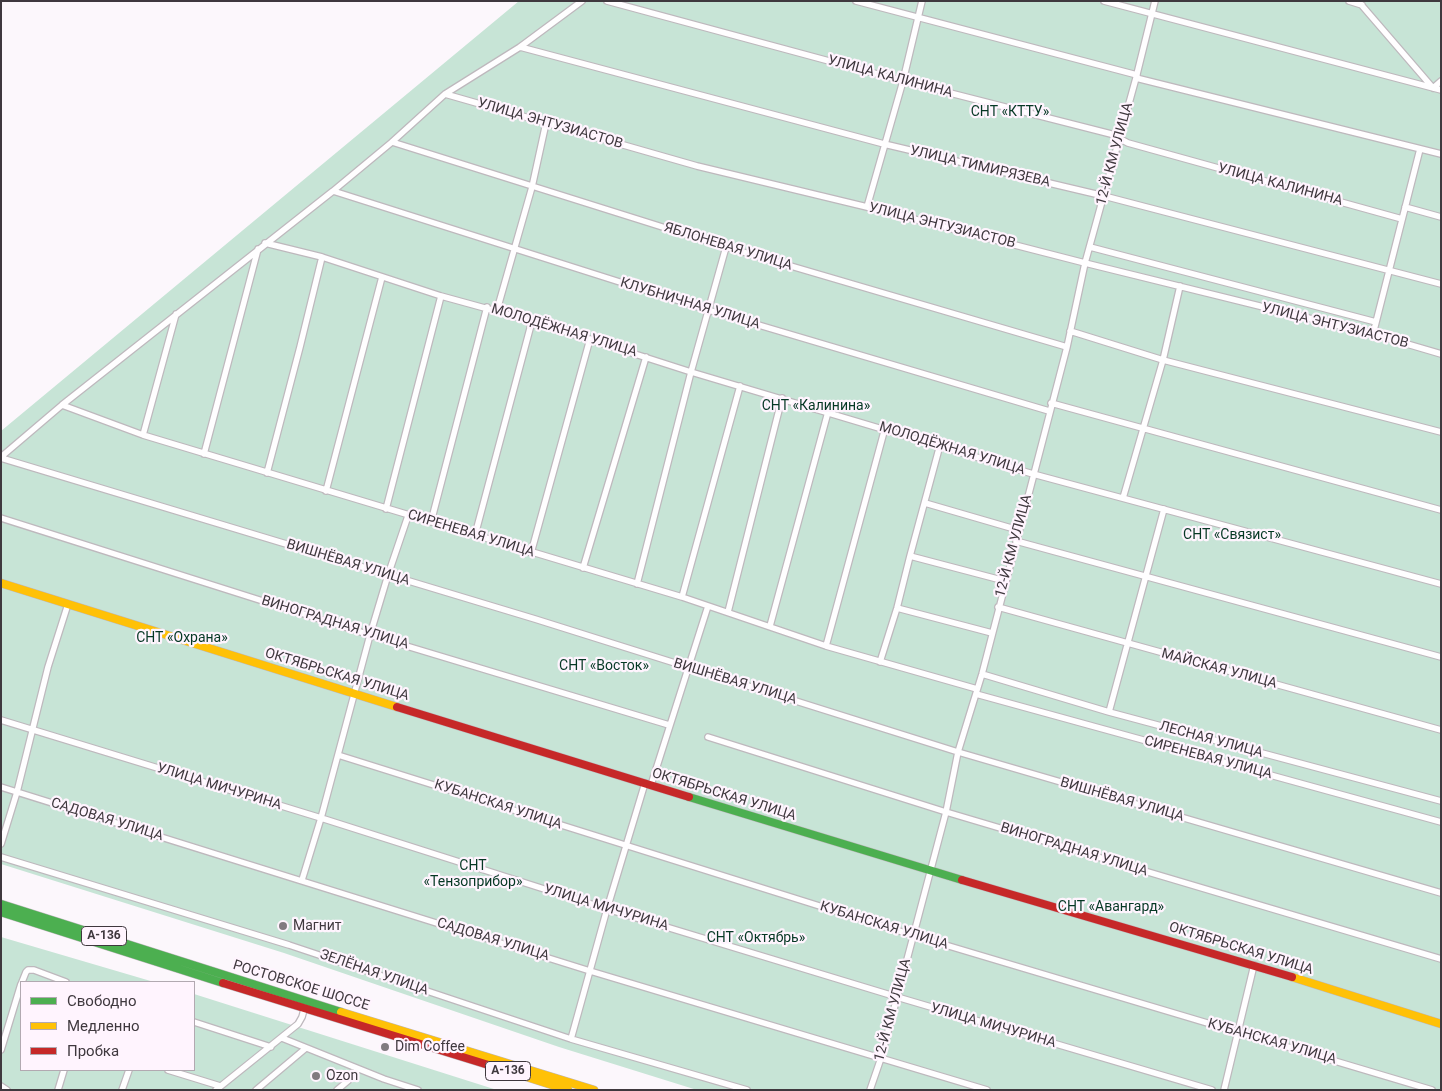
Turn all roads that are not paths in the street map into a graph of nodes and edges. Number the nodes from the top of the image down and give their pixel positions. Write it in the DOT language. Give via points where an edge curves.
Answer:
graph roads {
  1 [pos="582,1"];
  2 [pos="607,1"];
  3 [pos="856,1"];
  4 [pos="922,1"];
  5 [pos="1104,1"];
  6 [pos="1155,1"];
  7 [pos="1349,1"];
  8 [pos="1360,3"];
  9 [pos="1152,14"];
  10 [pos="917,18"];
  11 [pos="520,47"];
  12 [pos="1136,76"];
  13 [pos="903,81"];
  14 [pos="1441,81"];
  15 [pos="1433,88"];
  16 [pos="1441,90"];
  17 [pos="445,94"];
  18 [pos="546,123"];
  19 [pos="1120,138"];
  20 [pos="392,142"];
  21 [pos="884,144"];
  22 [pos="1420,149"];
  23 [pos="1441,154"];
  24 [pos="532,187"];
  25 [pos="333,191"];
  26 [pos="1104,196"];
  27 [pos="867,207"];
  28 [pos="1406,207"];
  29 [pos="1441,217"];
  30 [pos="1402,219"];
  31 [pos="265,243"];
  32 [pos="1090,246"];
  33 [pos="726,247"];
  34 [pos="258,249"];
  35 [pos="514,249"];
  36 [pos="322,257"];
  37 [pos="1085,263"];
  38 [pos="1389,271"];
  39 [pos="382,277"];
  40 [pos="1441,284"];
  41 [pos="1180,286"];
  42 [pos="441,296"];
  43 [pos="487,307"];
  44 [pos="497,310"];
  45 [pos="708,310"];
  46 [pos="176,314"];
  47 [pos="532,321"];
  48 [pos="1376,322"];
  49 [pos="1070,332"];
  50 [pos="1373,334"];
  51 [pos="590,339"];
  52 [pos="1067,347"];
  53 [pos="1441,354"];
  54 [pos="646,357"];
  55 [pos="1163,360"];
  56 [pos="691,372"];
  57 [pos="740,386"];
  58 [pos="782,398"];
  59 [pos="1051,403"];
  60 [pos="62,405"];
  61 [pos="1050,411"];
  62 [pos="828,412"];
  63 [pos="885,428"];
  64 [pos="1142,428"];
  65 [pos="1441,432"];
  66 [pos="143,435"];
  67 [pos="940,445"];
  68 [pos="204,454"];
  69 [pos="1,457"];
  70 [pos="267,473"];
  71 [pos="1033,474"];
  72 [pos="326,491"];
  73 [pos="1123,498"];
  74 [pos="925,503"];
  75 [pos="386,509"];
  76 [pos="1164,509"];
  77 [pos="1441,510"];
  78 [pos="408,516"];
  79 [pos="1,518"];
  80 [pos="431,522"];
  81 [pos="1018,530"];
  82 [pos="475,536"];
  83 [pos="1016,542"];
  84 [pos="531,553"];
  85 [pos="910,556"];
  86 [pos="584,568"];
  87 [pos="388,575"];
  88 [pos="1147,578"];
  89 [pos="1005,581"];
  90 [pos="1,583"];
  91 [pos="637,584"];
  92 [pos="1441,584"];
  93 [pos="682,597"];
  94 [pos="68,604"];
  95 [pos="708,606"];
  96 [pos="998,607"];
  97 [pos="897,608"];
  98 [pos="728,612"];
  99 [pos="770,626"];
  100 [pos="992,633"];
  101 [pos="370,635"];
  102 [pos="1127,643"];
  103 [pos="826,646"];
  104 [pos="1441,657"];
  105 [pos="880,662"];
  106 [pos="687,667"];
  107 [pos="982,674"];
  108 [pos="976,692"];
  109 [pos="355,693"];
  110 [pos="1109,712"];
  111 [pos="1,720"];
  112 [pos="669,725"];
  113 [pos="32,730"];
  114 [pos="1441,730"];
  115 [pos="708,737"];
  116 [pos="958,752"];
  117 [pos="338,755"];
  118 [pos="648,784"];
  119 [pos="1,787"];
  120 [pos="17,792"];
  121 [pos="1441,801"];
  122 [pos="946,812"];
  123 [pos="321,818"];
  124 [pos="1441,822"];
  125 [pos="1,844"];
  126 [pos="626,846"];
  127 [pos="1,857"];
  128 [pos="930,872"];
  129 [pos="302,880"];
  130 [pos="1441,893"];
  131 [pos="1,904"];
  132 [pos="607,909"];
  133 [pos="1,912"];
  134 [pos="912,935"];
  135 [pos="1441,959"];
  136 [pos="1254,966"];
  137 [pos="590,970"];
  138 [pos="22,981"];
  139 [pos="63,981"];
  140 [pos="20,986"];
  141 [pos="897,997"];
  142 [pos="303,1000"];
  143 [pos="305,1009"];
  144 [pos="195,1022"];
  145 [pos="1441,1024"];
  146 [pos="1238,1033"];
  147 [pos="282,1038"];
  148 [pos="571,1040"];
  149 [pos="271,1047"];
  150 [pos="306,1048"];
  151 [pos="1,1050"];
  152 [pos="880,1058"];
  153 [pos="358,1069"];
  154 [pos="64,1071"];
  155 [pos="129,1071"];
  156 [pos="171,1071"];
  157 [pos="1,1086"];
  158 [pos="398,1087"];
  159 [pos="218,1088"];
  160 [pos="7,1090"];
  161 [pos="58,1090"];
  162 [pos="122,1090"];
  163 [pos="256,1090"];
  164 [pos="337,1090"];
  165 [pos="418,1090"];
  166 [pos="568,1090"];
  167 [pos="594,1090"];
  168 [pos="746,1090"];
  169 [pos="870,1090"];
  170 [pos="987,1090"];
  171 [pos="1212,1090"];
  172 [pos="1224,1090"];
  173 [pos="1432,1090"];
  1 -- 11 [label="street"];
  2 -- 13 [label="street, УЛИЦА КАЛИНИНА"];
  3 -- 10 [label="street"];
  4 -- 10 [label="street"];
  5 -- 9 [label="street"];
  6 -- 9 [label="street, 12-Й КМ УЛИЦА"];
  7 -- 8 [label="street"];
  8 -- 15 [label="street"];
  9 -- 12 [label="street, 12-Й КМ УЛИЦА"];
  9 -- 15 [label="street"];
  10 -- 12 [label="street"];
  10 -- 13 [label="street"];
  11 -- 17 [label="street"];
  11 -- 21 [label="street, УЛИЦА ТИМИРЯЗЕВА"];
  12 -- 19 [label="street, 12-Й КМ УЛИЦА"];
  12 -- 22 [label="street"];
  13 -- 19 [label="street, УЛИЦА КАЛИНИНА"];
  13 -- 21 [label="street"];
  14 -- 15 [label="street"];
  15 -- 16 [label="street"];
  17 -- 18 [label="street, УЛИЦА ЭНТУЗИАСТОВ"];
  17 -- 20 [label="street"];
  18 -- 24 [label="street"];
  18 -- 27 [label="street, УЛИЦА ЭНТУЗИАСТОВ" via="696,166"];
  19 -- 26 [label="street, 12-Й КМ УЛИЦА"];
  19 -- 30 [label="street, УЛИЦА КАЛИНИНА" via="1128,143"];
  20 -- 24 [label="street, ЯБЛОНЕВАЯ УЛИЦА"];
  20 -- 25 [label="street"];
  21 -- 26 [label="street, УЛИЦА ТИМИРЯЗЕВА"];
  21 -- 27 [label="street"];
  22 -- 23 [label="street"];
  22 -- 28 [label="street"];
  24 -- 33 [label="street, ЯБЛОНЕВАЯ УЛИЦА"];
  24 -- 35 [label="street"];
  25 -- 31 [label="street"];
  25 -- 35 [label="street, КЛУБНИЧНАЯ УЛИЦА"];
  26 -- 32 [label="street, 12-Й КМ УЛИЦА"];
  26 -- 38 [label="street, УЛИЦА ТИМИРЯЗЕВА"];
  27 -- 37 [label="street, УЛИЦА ЭНТУЗИАСТОВ"];
  28 -- 29 [label="street"];
  28 -- 30 [label="street"];
  30 -- 38 [label="street"];
  31 -- 34 [label="street"];
  31 -- 36 [label="street, МОЛОДЁЖНАЯ УЛИЦА"];
  32 -- 37 [label="street, 12-Й КМ УЛИЦА"];
  32 -- 48 [label="street"];
  33 -- 45 [label="street"];
  33 -- 52 [label="street, ЯБЛОНЕВАЯ УЛИЦА"];
  34 -- 46 [label="street"];
  34 -- 68 [label="street"];
  35 -- 44 [label="street"];
  35 -- 45 [label="street, КЛУБНИЧНАЯ УЛИЦА"];
  36 -- 39 [label="street, МОЛОДЁЖНАЯ УЛИЦА"];
  36 -- 70 [label="street"];
  37 -- 41 [label="street, УЛИЦА ЭНТУЗИАСТОВ"];
  37 -- 49 [label="street, 12-Й КМ УЛИЦА"];
  38 -- 40 [label="street, УЛИЦА ТИМИРЯЗЕВА"];
  38 -- 48 [label="street"];
  39 -- 42 [label="street, МОЛОДЁЖНАЯ УЛИЦА"];
  39 -- 72 [label="street"];
  41 -- 50 [label="street, УЛИЦА ЭНТУЗИАСТОВ"];
  41 -- 55 [label="street"];
  42 -- 43 [label="street, МОЛОДЁЖНАЯ УЛИЦА"];
  42 -- 75 [label="street"];
  43 -- 44 [label="street, МОЛОДЁЖНАЯ УЛИЦА"];
  43 -- 80 [label="street"];
  44 -- 47 [label="street, МОЛОДЁЖНАЯ УЛИЦА"];
  45 -- 56 [label="street"];
  45 -- 61 [label="street, КЛУБНИЧНАЯ УЛИЦА"];
  46 -- 60 [label="street"];
  46 -- 66 [label="street"];
  47 -- 51 [label="street, МОЛОДЁЖНАЯ УЛИЦА"];
  47 -- 82 [label="street"];
  48 -- 50 [label="street"];
  49 -- 52 [label="street, 12-Й КМ УЛИЦА"];
  49 -- 55 [label="street"];
  50 -- 53 [label="street, УЛИЦА ЭНТУЗИАСТОВ"];
  51 -- 54 [label="street, МОЛОДЁЖНАЯ УЛИЦА"];
  51 -- 84 [label="street"];
  52 -- 59 [label="street, 12-Й КМ УЛИЦА"];
  54 -- 56 [label="street, МОЛОДЁЖНАЯ УЛИЦА"];
  54 -- 86 [label="street"];
  55 -- 64 [label="street"];
  55 -- 65 [label="street"];
  56 -- 57 [label="street, МОЛОДЁЖНАЯ УЛИЦА"];
  56 -- 91 [label="street"];
  57 -- 58 [label="street, МОЛОДЁЖНАЯ УЛИЦА"];
  57 -- 93 [label="street"];
  58 -- 62 [label="street, МОЛОДЁЖНАЯ УЛИЦА"];
  58 -- 98 [label="street"];
  59 -- 61 [label="street, 12-Й КМ УЛИЦА"];
  59 -- 64 [label="street"];
  60 -- 66 [label="street, СИРЕНЕВАЯ УЛИЦА"];
  60 -- 69 [label="street"];
  61 -- 71 [label="street, 12-Й КМ УЛИЦА"];
  62 -- 63 [label="street, МОЛОДЁЖНАЯ УЛИЦА"];
  62 -- 99 [label="street"];
  63 -- 67 [label="street, МОЛОДЁЖНАЯ УЛИЦА"];
  63 -- 103 [label="street"];
  64 -- 73 [label="street"];
  64 -- 77 [label="street"];
  66 -- 68 [label="street, СИРЕНЕВАЯ УЛИЦА"];
  67 -- 71 [label="street, МОЛОДЁЖНАЯ УЛИЦА"];
  67 -- 74 [label="street"];
  68 -- 70 [label="street, СИРЕНЕВАЯ УЛИЦА"];
  69 -- 87 [label="street, ВИШНЁВАЯ УЛИЦА"];
  70 -- 72 [label="street, СИРЕНЕВАЯ УЛИЦА"];
  71 -- 73 [label="street, МОЛОДЁЖНАЯ УЛИЦА"];
  71 -- 81 [label="street, 12-Й КМ УЛИЦА"];
  72 -- 75 [label="street, СИРЕНЕВАЯ УЛИЦА"];
  73 -- 76 [label="street, МОЛОДЁЖНАЯ УЛИЦА"];
  74 -- 81 [label="street"];
  74 -- 85 [label="street"];
  75 -- 78 [label="street, СИРЕНЕВАЯ УЛИЦА"];
  76 -- 88 [label="street"];
  76 -- 92 [label="street, МОЛОДЁЖНАЯ УЛИЦА"];
  78 -- 80 [label="street, СИРЕНЕВАЯ УЛИЦА"];
  78 -- 87 [label="street"];
  79 -- 101 [label="street, ВИНОГРАДНАЯ УЛИЦА"];
  80 -- 82 [label="street, СИРЕНЕВАЯ УЛИЦА"];
  81 -- 83 [label="street, 12-Й КМ УЛИЦА"];
  82 -- 84 [label="street, СИРЕНЕВАЯ УЛИЦА"];
  83 -- 88 [label="street"];
  83 -- 89 [label="street, 12-Й КМ УЛИЦА"];
  84 -- 86 [label="street, СИРЕНЕВАЯ УЛИЦА"];
  85 -- 89 [label="street"];
  85 -- 97 [label="street"];
  86 -- 91 [label="street, СИРЕНЕВАЯ УЛИЦА"];
  87 -- 101 [label="street"];
  87 -- 106 [label="street, ВИШНЁВАЯ УЛИЦА"];
  88 -- 102 [label="street"];
  88 -- 104 [label="street"];
  89 -- 96 [label="street, 12-Й КМ УЛИЦА"];
  90 -- 94 [label="main road, ОКТЯБРЬСКАЯ УЛИЦА"];
  91 -- 93 [label="street, СИРЕНЕВАЯ УЛИЦА"];
  93 -- 95 [label="street, СИРЕНЕВАЯ УЛИЦА"];
  94 -- 109 [label="main road, ОКТЯБРЬСКАЯ УЛИЦА"];
  94 -- 113 [label="street"];
  95 -- 98 [label="street, СИРЕНЕВАЯ УЛИЦА"];
  95 -- 106 [label="street"];
  96 -- 100 [label="street, 12-Й КМ УЛИЦА"];
  96 -- 102 [label="street, МАЙСКАЯ УЛИЦА"];
  97 -- 100 [label="street"];
  97 -- 105 [label="street"];
  98 -- 99 [label="street, СИРЕНЕВАЯ УЛИЦА"];
  99 -- 103 [label="street, СИРЕНЕВАЯ УЛИЦА"];
  100 -- 107 [label="street, 12-Й КМ УЛИЦА"];
  101 -- 109 [label="street"];
  101 -- 112 [label="street, ВИНОГРАДНАЯ УЛИЦА"];
  102 -- 110 [label="street"];
  102 -- 114 [label="street, МАЙСКАЯ УЛИЦА"];
  103 -- 105 [label="street, СИРЕНЕВАЯ УЛИЦА"];
  105 -- 108 [label="street, СИРЕНЕВАЯ УЛИЦА"];
  106 -- 112 [label="street"];
  106 -- 116 [label="street, ВИШНЁВАЯ УЛИЦА"];
  107 -- 108 [label="street, 12-Й КМ УЛИЦА"];
  107 -- 110 [label="street, ЛЕСНАЯ УЛИЦА"];
  108 -- 116 [label="street, 12-Й КМ УЛИЦА"];
  108 -- 124 [label="street, СИРЕНЕВАЯ УЛИЦА"];
  109 -- 117 [label="street"];
  109 -- 118 [label="main road, ОКТЯБРЬСКАЯ УЛИЦА"];
  110 -- 121 [label="street, ЛЕСНАЯ УЛИЦА"];
  111 -- 113 [label="street, УЛИЦА МИЧУРИНА"];
  112 -- 118 [label="street"];
  113 -- 120 [label="street"];
  113 -- 123 [label="street, УЛИЦА МИЧУРИНА"];
  115 -- 122 [label="street, ВИНОГРАДНАЯ УЛИЦА"];
  116 -- 122 [label="street, 12-Й КМ УЛИЦА"];
  116 -- 130 [label="street, ВИШНЁВАЯ УЛИЦА"];
  117 -- 123 [label="street"];
  117 -- 126 [label="street, КУБАНСКАЯ УЛИЦА"];
  118 -- 126 [label="street"];
  118 -- 128 [label="main road, ОКТЯБРЬСКАЯ УЛИЦА"];
  119 -- 120 [label="street, САДОВАЯ УЛИЦА"];
  120 -- 125 [label="street"];
  120 -- 129 [label="street, САДОВАЯ УЛИЦА"];
  122 -- 128 [label="street, 12-Й КМ УЛИЦА"];
  122 -- 135 [label="street, ВИНОГРАДНАЯ УЛИЦА"];
  123 -- 129 [label="street"];
  123 -- 132 [label="street, УЛИЦА МИЧУРИНА"];
  126 -- 132 [label="street"];
  126 -- 134 [label="street, КУБАНСКАЯ УЛИЦА"];
  127 -- 148 [label="street, ЗЕЛЁНАЯ УЛИЦА" via="289,945"];
  128 -- 134 [label="street, 12-Й КМ УЛИЦА"];
  128 -- 136 [label="main road, ОКТЯБРЬСКАЯ УЛИЦА"];
  129 -- 137 [label="street, САДОВАЯ УЛИЦА"];
  131 -- 142 [label="main road, РОСТОВСКОЕ ШОССЕ / А-136"];
  132 -- 137 [label="street"];
  132 -- 141 [label="street, УЛИЦА МИЧУРИНА"];
  133 -- 143 [label="main road, РОСТОВСКОЕ ШОССЕ / А-136"];
  134 -- 141 [label="street, 12-Й КМ УЛИЦА"];
  134 -- 146 [label="street, КУБАНСКАЯ УЛИЦА"];
  136 -- 145 [label="main road, ОКТЯБРЬСКАЯ УЛИЦА"];
  136 -- 146 [label="street"];
  137 -- 148 [label="street"];
  137 -- 152 [label="street, САДОВАЯ УЛИЦА"];
  138 -- 139 [label="street" via="28,970 34,970"];
  140 -- 151 [label="street"];
  141 -- 152 [label="street, 12-Й КМ УЛИЦА"];
  141 -- 171 [label="street, УЛИЦА МИЧУРИНА"];
  142 -- 143 [label="street"];
  142 -- 167 [label="main road, РОСТОВСКОЕ ШОССЕ / А-136"];
  143 -- 147 [label="street" via="298,1024"];
  143 -- 166 [label="main road, РОСТОВСКОЕ ШОССЕ / А-136"];
  144 -- 149 [label="street"];
  146 -- 172 [label="street"];
  146 -- 173 [label="street, КУБАНСКАЯ УЛИЦА"];
  147 -- 149 [label="street"];
  147 -- 150 [label="street"];
  148 -- 168 [label="street, ЗЕЛЁНАЯ УЛИЦА"];
  149 -- 159 [label="street"];
  150 -- 153 [label="street"];
  150 -- 163 [label="street"];
  152 -- 169 [label="street, 12-Й КМ УЛИЦА"];
  152 -- 170 [label="street, САДОВАЯ УЛИЦА"];
  153 -- 158 [label="street"];
  153 -- 164 [label="street"];
  154 -- 161 [label="street"];
  155 -- 162 [label="street"];
  156 -- 159 [label="street"];
  157 -- 160 [label="street"];
  158 -- 165 [label="street"];
}
